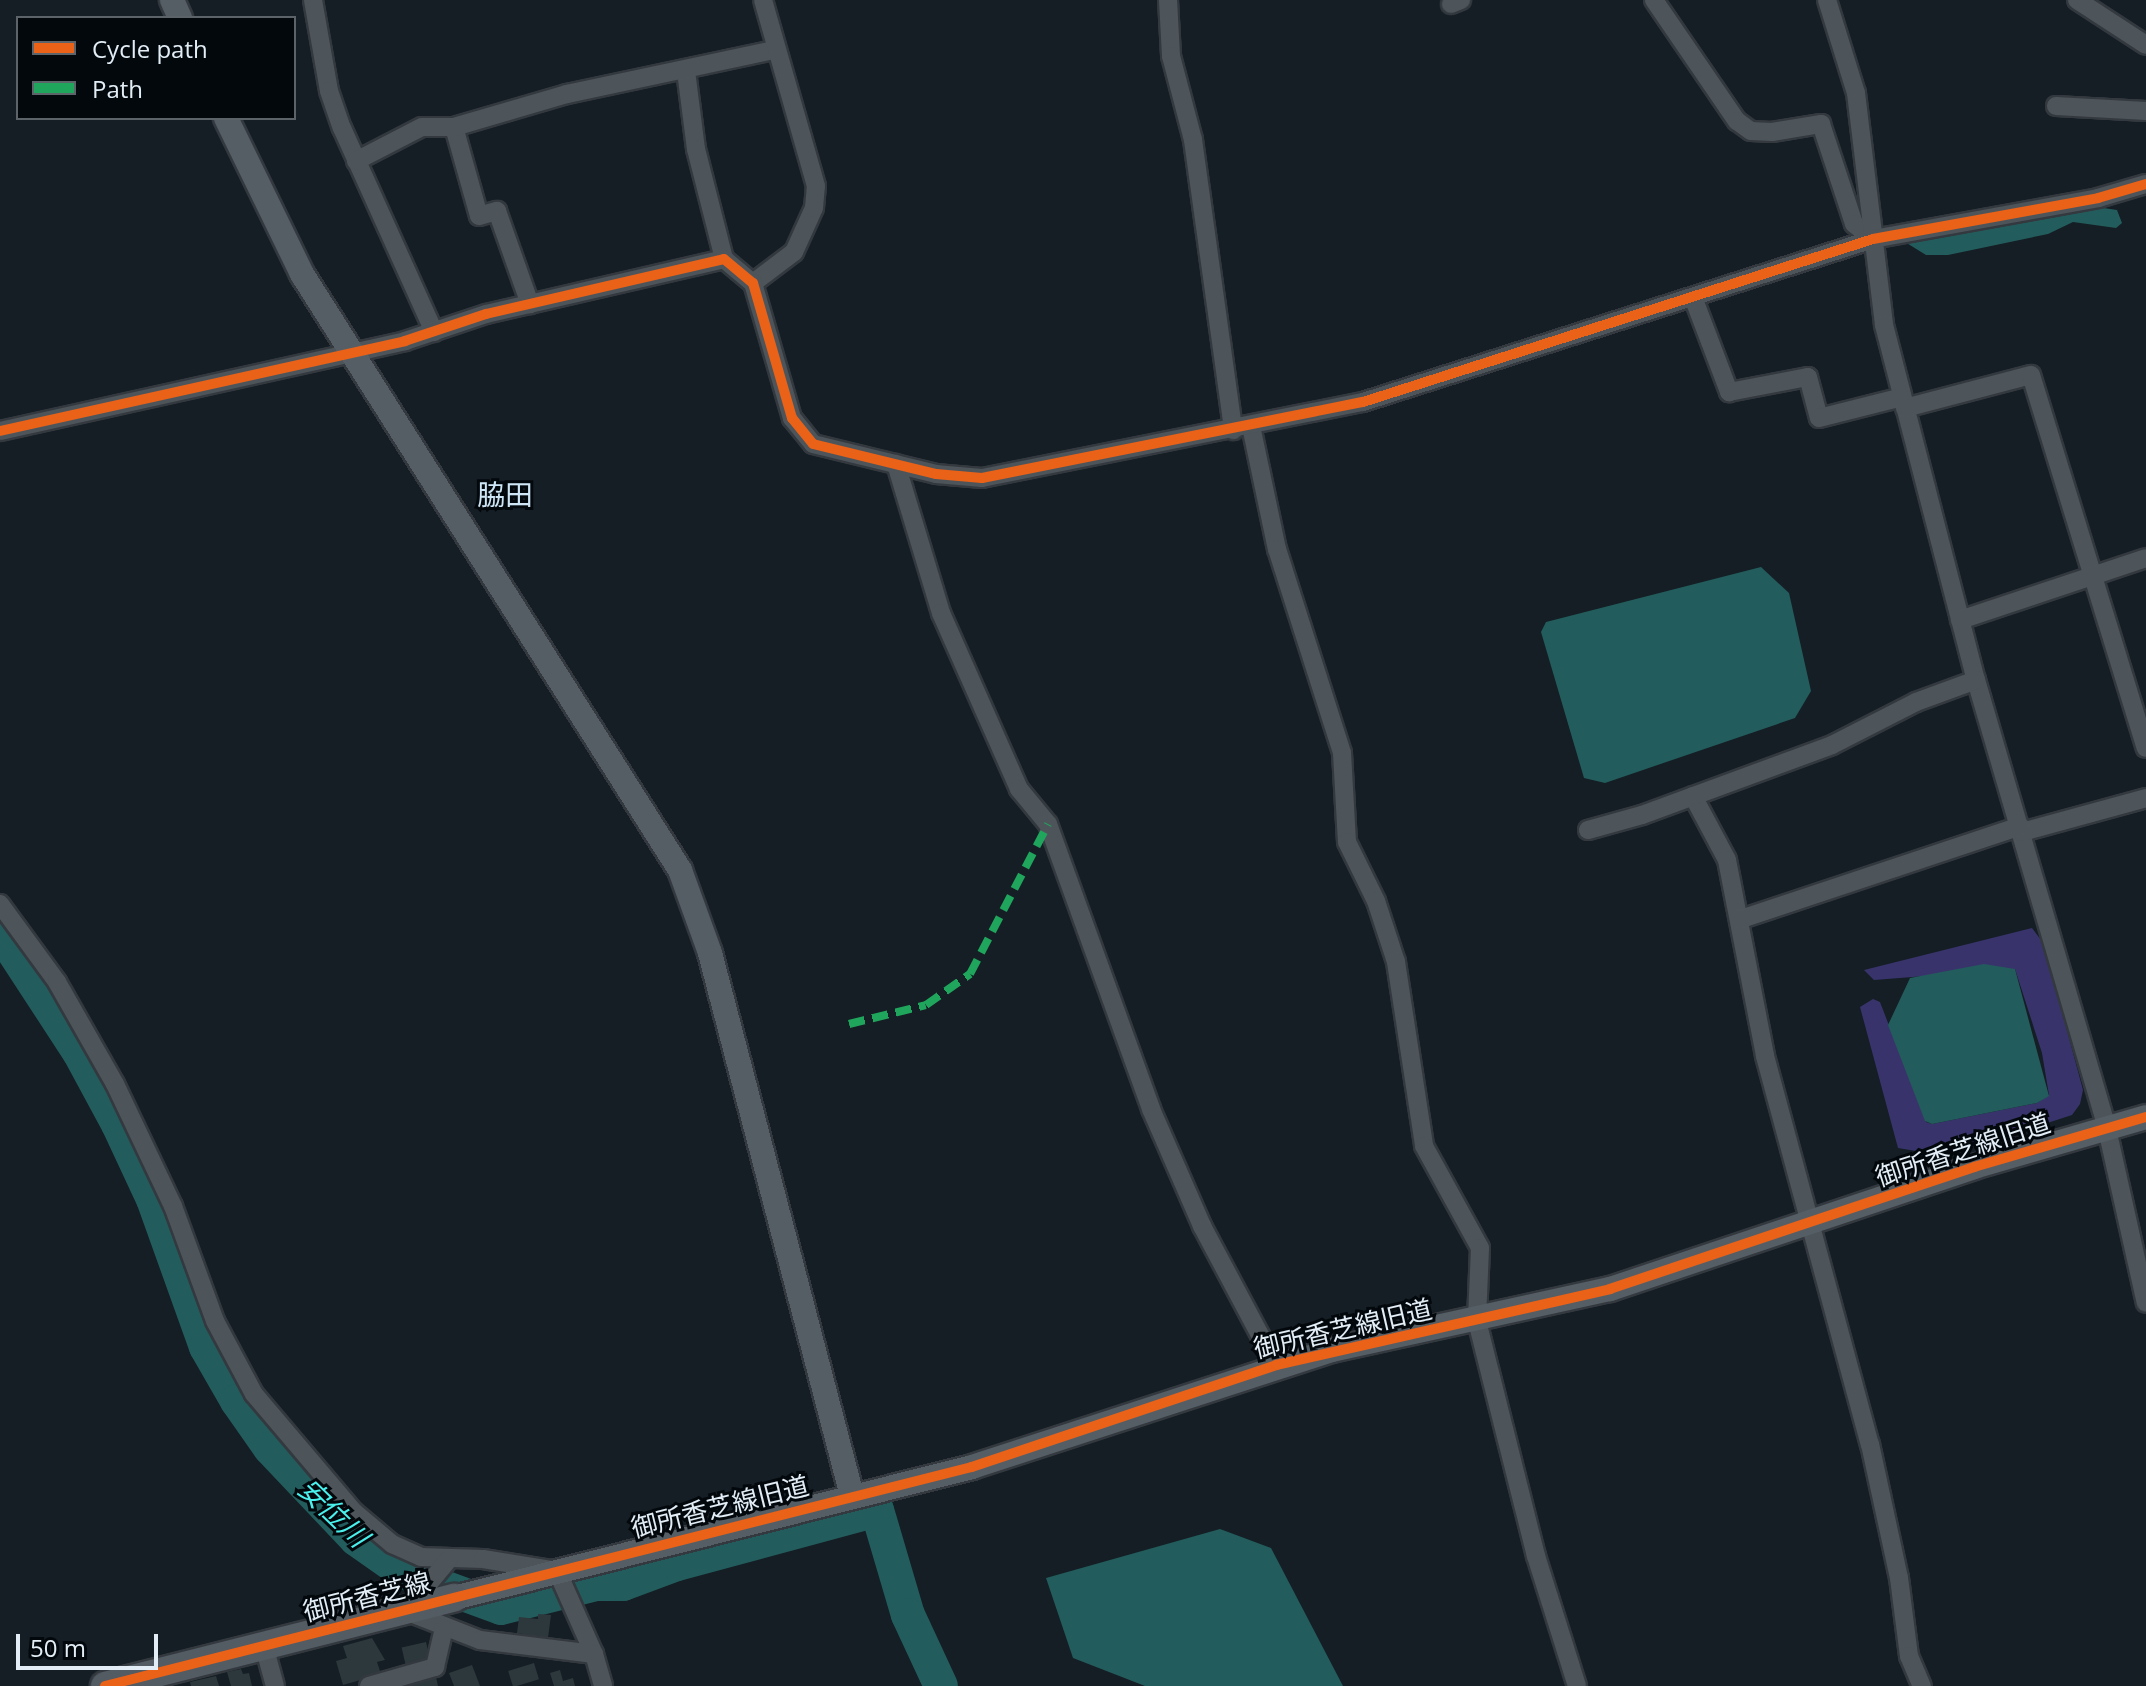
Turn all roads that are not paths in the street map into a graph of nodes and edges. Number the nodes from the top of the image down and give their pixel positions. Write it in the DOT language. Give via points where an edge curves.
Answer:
graph roads {
  1 [pos="313,0"];
  2 [pos="763,0"];
  3 [pos="1168,0"];
  4 [pos="1654,0"];
  5 [pos="1827,0"];
  6 [pos="2077,0"];
  7 [pos="2146,45"];
  8 [pos="774,50"];
  9 [pos="686,71"];
  10 [pos="2056,106"];
  11 [pos="2146,111"];
  12 [pos="227,120"];
  13 [pos="454,127"];
  14 [pos="356,161"];
  15 [pos="2146,184"];
  16 [pos="1873,239"];
  17 [pos="724,259"];
  18 [pos="753,283"];
  19 [pos="1693,297"];
  20 [pos="530,304"];
  21 [pos="434,332"];
  22 [pos="351,352"];
  23 [pos="1904,402"];
  24 [pos="1242,428"];
  25 [pos="0,431"];
  26 [pos="896,464"];
  27 [pos="2146,558"];
  28 [pos="2094,574"];
  29 [pos="1960,620"];
  30 [pos="1976,680"];
  31 [pos="2146,748"];
  32 [pos="1693,796"];
  33 [pos="2146,798"];
  34 [pos="2021,829"];
  35 [pos="1588,830"];
  36 [pos="0,904"];
  37 [pos="1741,919"];
  38 [pos="2146,1117"];
  39 [pos="2107,1129"];
  40 [pos="1808,1225"];
  41 [pos="2146,1303"];
  42 [pos="1477,1321"];
  43 [pos="1276,1365"];
  44 [pos="852,1496"];
  45 [pos="444,1564"];
  46 [pos="559,1575"];
  47 [pos="454,1598"];
  48 [pos="406,1611"];
  49 [pos="444,1629"];
  50 [pos="264,1646"];
  51 [pos="594,1654"];
  52 [pos="167,1679"];
  53 [pos="110,1685"];
  54 [pos="275,1686"];
  55 [pos="369,1686"];
  56 [pos="603,1686"];
  57 [pos="1577,1686"];
  58 [pos="1922,1686"];
  1 -- 14 [label="street" via="329,91"];
  2 -- 8 [label="street"];
  3 -- 24 [label="street" via="1171,56 1193,140"];
  4 -- 16 [label="street" via="1737,121 1751,131 1772,132 1821,124 1854,224"];
  5 -- 16 [label="street" via="1856,93"];
  6 -- 7 [label="street"];
  8 -- 9 [label="street"];
  8 -- 18 [label="street" via="812,166 814,208 794,252"];
  9 -- 13 [label="street" via="567,94"];
  9 -- 17 [label="street" via="696,149"];
  10 -- 11 [label="street"];
  12 -- 22 [label="street" via="287,249"];
  13 -- 14 [label="street" via="422,127"];
  13 -- 20 [label="street" via="479,216 497,211"];
  14 -- 21 [label="street"];
  15 -- 16 [label="street" via="2098,198"];
  16 -- 19 [label="street"];
  16 -- 23 [label="street" via="1877,287"];
  17 -- 18 [label="street"];
  17 -- 20 [label="street"];
  18 -- 26 [label="street" via="792,418 802,432 813,444"];
  19 -- 23 [label="street" via="1729,392 1808,377 1819,418"];
  19 -- 24 [label="street" via="1401,391"];
  20 -- 21 [label="street"];
  21 -- 22 [label="street"];
  22 -- 25 [label="street"];
  22 -- 44 [label="street" via="680,870 710,953"];
  23 -- 28 [label="street" via="2031,375"];
  23 -- 29 [label="street"];
  24 -- 26 [label="street" via="982,478 960,479"];
  24 -- 42 [label="street" via="1342,753 1347,842 1376,901 1396,962 1424,1146 1480,1248"];
  26 -- 43 [label="street" via="941,613 1019,789 1048,824 1157,1123 1202,1226"];
  27 -- 28 [label="street"];
  28 -- 29 [label="street"];
  28 -- 31 [label="street"];
  29 -- 30 [label="street"];
  30 -- 32 [label="street" via="1916,702 1832,745"];
  30 -- 34 [label="street"];
  32 -- 35 [label="street"];
  32 -- 37 [label="street" via="1727,860"];
  33 -- 34 [label="street"];
  34 -- 37 [label="street"];
  34 -- 39 [label="street"];
  36 -- 45 [label="street" via="57,982 115,1084 173,1206 215,1321 254,1394 374,1532 410,1554"];
  37 -- 40 [label="street" via="1765,1056"];
  38 -- 39 [label="street, 御所香芝線旧道"];
  39 -- 40 [label="street, 御所香芝線旧道" via="1974,1167"];
  39 -- 41 [label="street"];
  40 -- 42 [label="street, 御所香芝線旧道" via="1610,1289"];
  40 -- 58 [label="street" via="1870,1444 1899,1578 1909,1656"];
  42 -- 43 [label="street, 御所香芝線旧道"];
  42 -- 57 [label="street" via="1536,1556"];
  43 -- 44 [label="street, 御所香芝線旧道" via="1033,1449"];
  44 -- 46 [label="street, 御所香芝線旧道"];
  45 -- 46 [label="street"];
  45 -- 48 [label="street"];
  46 -- 47 [label="street, 御所香芝線旧道"];
  46 -- 51 [label="street"];
  47 -- 48 [label="main road, 御所香芝線"];
  48 -- 49 [label="street"];
  48 -- 50 [label="main road, 御所香芝線"];
  49 -- 51 [label="street" via="559,1654"];
  49 -- 55 [label="street" via="435,1667"];
  50 -- 52 [label="main road, 御所香芝線"];
  50 -- 54 [label="street"];
  51 -- 56 [label="street"];
  52 -- 53 [label="main road, 御所香芝線"];
}
